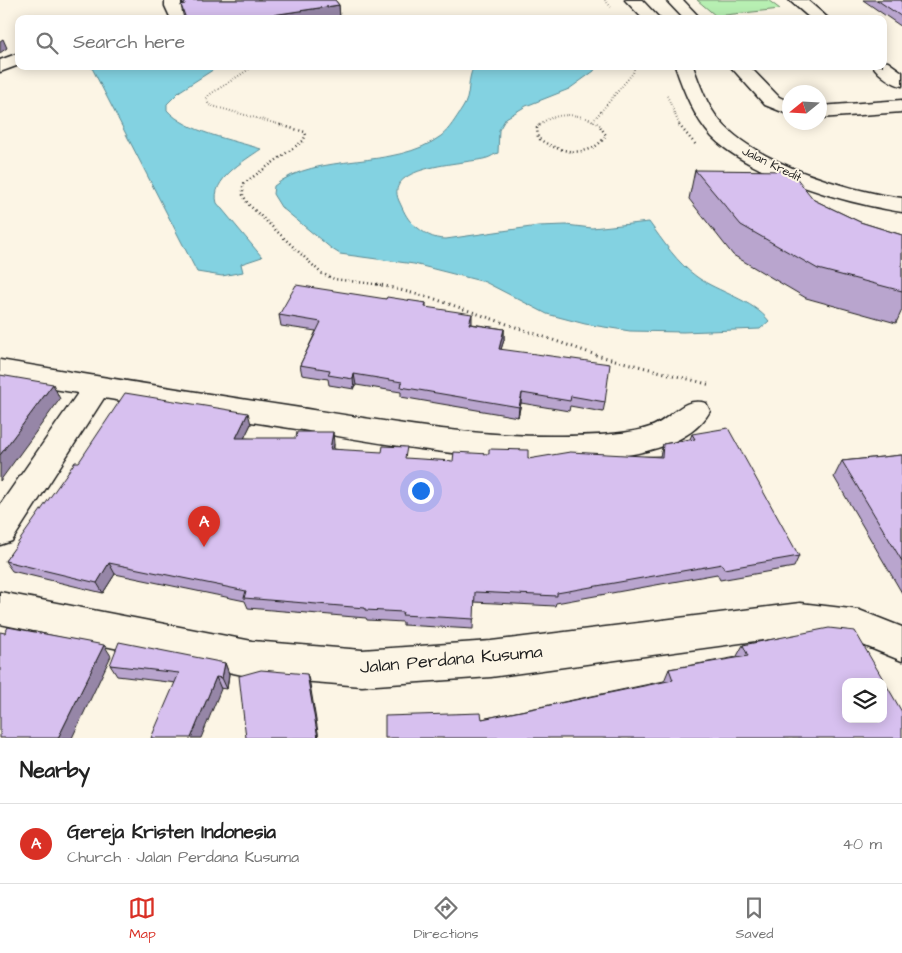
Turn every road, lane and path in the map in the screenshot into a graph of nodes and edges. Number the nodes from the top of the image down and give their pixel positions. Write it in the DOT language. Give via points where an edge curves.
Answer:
graph roads {
  1 [pos="173,0"];
  2 [pos="633,0"];
  3 [pos="674,0"];
  4 [pos="797,0"];
  5 [pos="178,15"];
  6 [pos="648,15"];
  7 [pos="689,15"];
  8 [pos="816,15"];
  9 [pos="15,60"];
  10 [pos="0,67"];
  11 [pos="248,70"];
  12 [pos="634,70"];
  13 [pos="685,70"];
  14 [pos="743,70"];
  15 [pos="887,70"];
  16 [pos="902,81"];
  17 [pos="782,105"];
  18 [pos="902,106"];
  19 [pos="827,111"];
  20 [pos="593,121"];
  21 [pos="902,205"];
  22 [pos="0,370"];
  23 [pos="711,385"];
  24 [pos="97,387"];
  25 [pos="696,411"];
  26 [pos="0,531"];
  27 [pos="0,608"];
  28 [pos="902,644"];
  1 -- 5 [label="street"];
  2 -- 6 [label="street"];
  3 -- 7 [label="street"];
  4 -- 8 [label="street"];
  9 -- 10 [label="street"];
  11 -- 23 [label="path" via="206,99 214,107 305,132 303,141 243,184 242,191 252,210 321,273 435,299 596,355"];
  12 -- 20 [label="path"];
  13 -- 21 [label="street, Jalan Kredit" via="703,112 719,133 735,146 814,184 870,201"];
  14 -- 17 [label="street" via="772,101"];
  15 -- 16 [label="street"];
  18 -- 19 [label="street"];
  20 -- 20 [label="path" via="604,130 604,141 582,151 551,147 536,133 540,123 555,117 575,116"];
  22 -- 24 [label="street"];
  24 -- 25 [label="street" via="492,446 560,448 642,441 672,432"];
  24 -- 26 [label="street"];
  27 -- 28 [label="street, Jalan Perdana Kusuma" via="252,659 362,668 491,658 800,620 858,627"];
}
